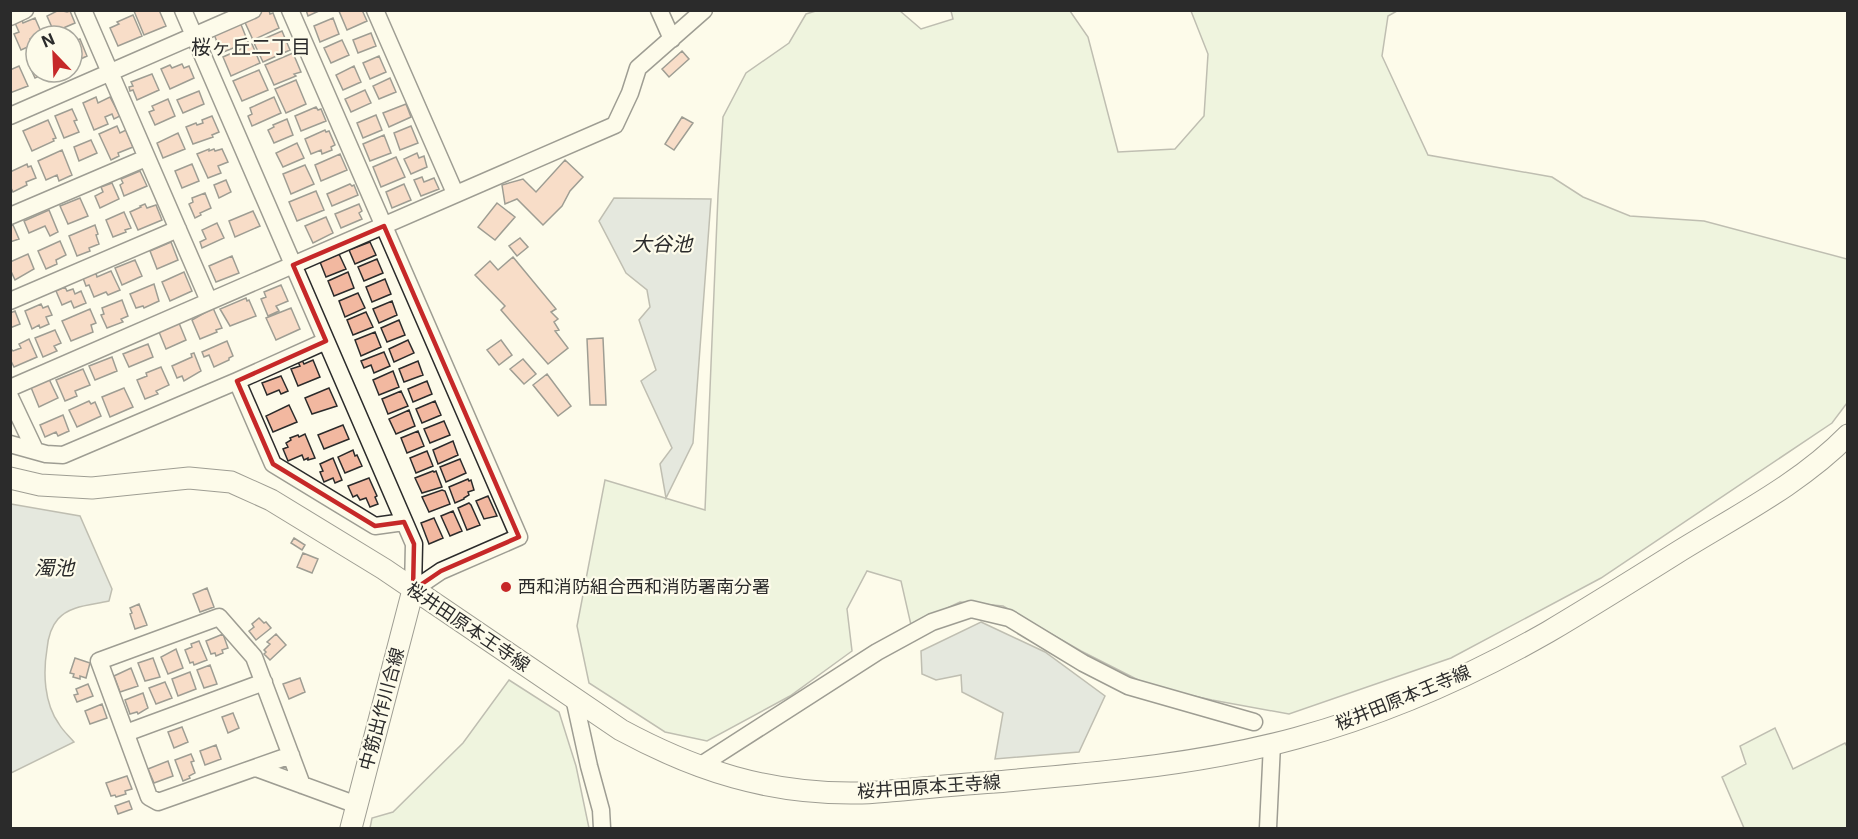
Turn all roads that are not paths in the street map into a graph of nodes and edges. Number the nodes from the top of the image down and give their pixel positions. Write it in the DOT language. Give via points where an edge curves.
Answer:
graph roads {
  1 [pos="25,10"];
  2 [pos="83,10"];
  3 [pos="183,10"];
  4 [pos="253,10"];
  5 [pos="290,10"];
  6 [pos="375,10"];
  7 [pos="659,10"];
  8 [pos="704,10"];
  9 [pos="10,17"];
  10 [pos="194,36"];
  11 [pos="672,39"];
  12 [pos="111,73"];
  13 [pos="10,116"];
  14 [pos="146,158"];
  15 [pos="455,193"];
  16 [pos="10,216"];
  17 [pos="384,226"];
  18 [pos="178,229"];
  19 [pos="292,265"];
  20 [pos="10,301"];
  21 [pos="209,301"];
  22 [pos="326,340"];
  23 [pos="237,381"];
  24 [pos="10,387"];
  25 [pos="10,397"];
  26 [pos="1848,435"];
  27 [pos="10,444"];
  28 [pos="35,450"];
  29 [pos="10,478"];
  30 [pos="405,522"];
  31 [pos="413,590"];
  32 [pos="264,682"];
  33 [pos="573,698"];
  34 [pos="1254,722"];
  35 [pos="126,733"];
  36 [pos="1272,744"];
  37 [pos="291,755"];
  38 [pos="698,767"];
  39 [pos="256,768"];
  40 [pos="302,785"];
  41 [pos="357,804"];
  42 [pos="351,828"];
  43 [pos="602,828"];
  44 [pos="1268,828"];
  1 -- 9 [label="street"];
  2 -- 12 [label="street"];
  3 -- 10 [label="street"];
  4 -- 10 [label="street"];
  5 -- 17 [label="street"];
  6 -- 15 [label="street"];
  7 -- 11 [label="street"];
  8 -- 11 [label="street"];
  10 -- 12 [label="street"];
  10 -- 19 [label="street"];
  11 -- 15 [label="street" via="638,68 615,125"];
  12 -- 13 [label="street"];
  12 -- 14 [label="street"];
  14 -- 16 [label="street"];
  14 -- 18 [label="street"];
  15 -- 17 [label="street"];
  17 -- 19 [label="street"];
  17 -- 31 [label="street" via="519,537 441,571"];
  18 -- 20 [label="street"];
  18 -- 21 [label="street"];
  19 -- 21 [label="street"];
  19 -- 22 [label="street"];
  21 -- 24 [label="street"];
  22 -- 23 [label="street"];
  22 -- 30 [label="street"];
  23 -- 28 [label="street" via="63,455"];
  23 -- 30 [label="street" via="273,464 375,526"];
  25 -- 28 [label="street"];
  26 -- 36 [label="main road, 桜井田原本王寺線" via="1827,456 1772,493 1529,642 1452,681 1383,709"];
  27 -- 28 [label="street"];
  29 -- 31 [label="main road, 桜井田原本王寺線" via="92,488 189,478 231,482 297,514"];
  30 -- 31 [label="street" via="414,544"];
  31 -- 33 [label="main road, 桜井田原本王寺線"];
  31 -- 41 [label="main road, 中筋出作川合線"];
  32 -- 35 [label="street"];
  32 -- 35 [label="street" via="254,657 219,617 99,661"];
  32 -- 37 [label="street"];
  33 -- 38 [label="main road, 桜井田原本王寺線" via="621,730"];
  33 -- 43 [label="street"];
  34 -- 38 [label="street" via="1128,686 1009,618 971,609 932,622 877,652"];
  35 -- 39 [label="street" via="149,797 158,802"];
  36 -- 38 [label="main road, 桜井田原本王寺線" via="1151,766 857,794 791,790"];
  36 -- 44 [label="street"];
  37 -- 39 [label="street"];
  37 -- 40 [label="street"];
  39 -- 40 [label="street"];
  40 -- 41 [label="street"];
  41 -- 42 [label="main road, 中筋出作川合線"];
}
